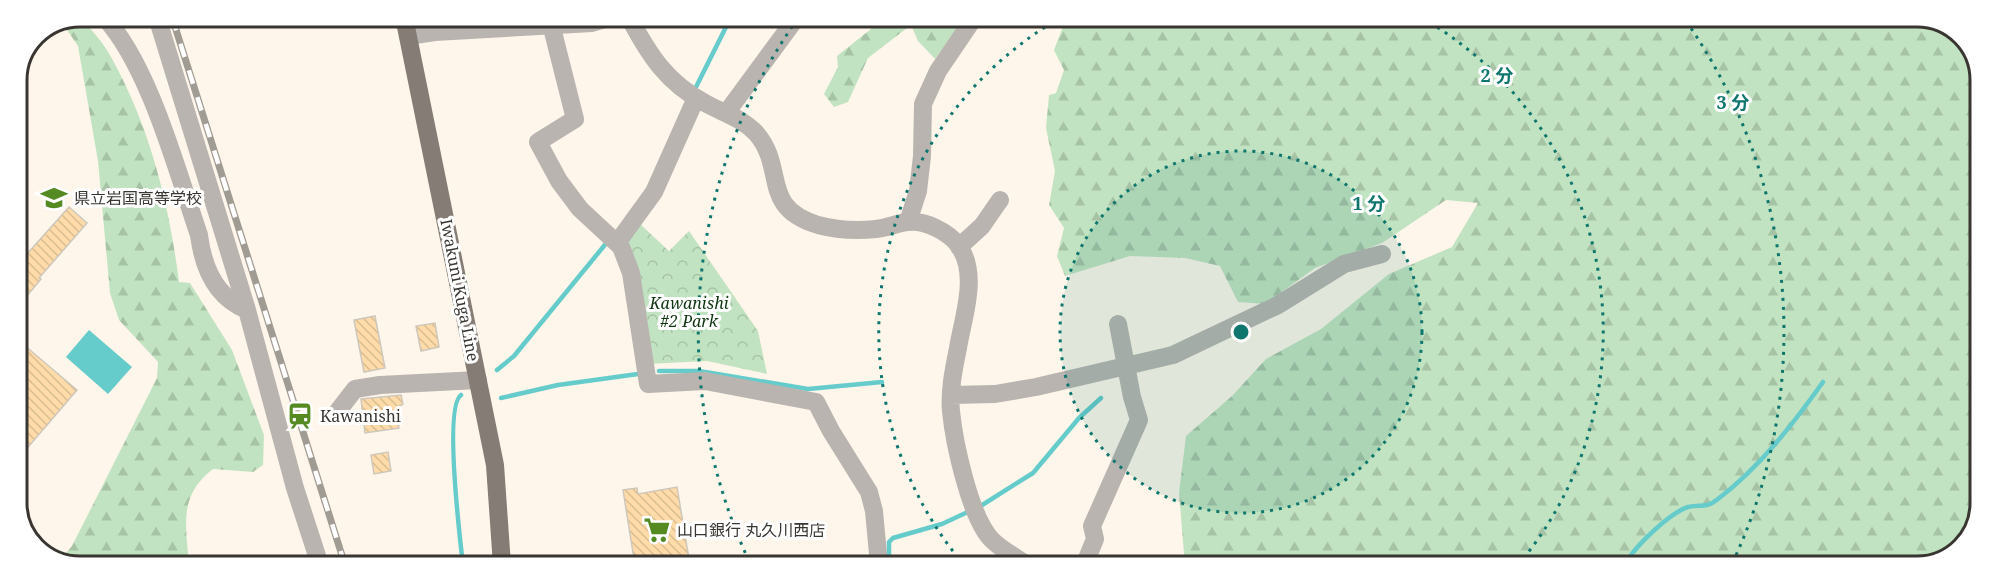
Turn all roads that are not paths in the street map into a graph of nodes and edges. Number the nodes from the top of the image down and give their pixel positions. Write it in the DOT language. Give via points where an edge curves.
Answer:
graph roads {
  1 [pos="111,27"];
  2 [pos="160,27"];
  3 [pos="406,27"];
  4 [pos="515,27"];
  5 [pos="552,27"];
  6 [pos="635,27"];
  7 [pos="790,27"];
  8 [pos="968,27"];
  9 [pos="408,36"];
  10 [pos="696,98"];
  11 [pos="727,112"];
  12 [pos="1000,200"];
  13 [pos="908,222"];
  14 [pos="614,240"];
  15 [pos="959,247"];
  16 [pos="1382,254"];
  17 [pos="247,310"];
  18 [pos="1118,324"];
  19 [pos="1128,377"];
  20 [pos="478,380"];
  21 [pos="951,395"];
  22 [pos="338,411"];
  23 [pos="317,556"];
  24 [pos="501,556"];
  25 [pos="878,556"];
  26 [pos="1014,556"];
  27 [pos="1088,556"];
  1 -- 17 [label="street" via="129,53 156,111 214,284 232,304"];
  2 -- 17 [label="street"];
  3 -- 9 [label="main road, Iwakuni Kuga Line"];
  4 -- 9 [label="street"];
  5 -- 14 [label="street" via="575,119 538,142 580,209"];
  6 -- 10 [label="street" via="655,63 672,82"];
  7 -- 11 [label="street"];
  8 -- 13 [label="street" via="938,71 923,104 918,191"];
  9 -- 20 [label="main road, Iwakuni Kuga Line"];
  10 -- 11 [label="street"];
  10 -- 14 [label="street" via="654,192"];
  11 -- 13 [label="street" via="755,133 764,146 777,192 784,206 796,216 844,230 878,229"];
  12 -- 15 [label="street" via="982,226"];
  13 -- 15 [label="street" via="935,229"];
  14 -- 25 [label="street" via="631,273 648,384 705,381 816,402 869,492"];
  15 -- 21 [label="street" via="968,273 968,294"];
  16 -- 19 [label="street" via="1344,264 1278,305"];
  17 -- 23 [label="street"];
  18 -- 19 [label="street"];
  19 -- 21 [label="street" via="995,394"];
  19 -- 27 [label="street" via="1139,420 1092,526 1095,539"];
  20 -- 22 [label="street" via="355,389"];
  20 -- 24 [label="main road, Iwakuni Kuga Line" via="497,476"];
  21 -- 26 [label="street" via="951,411 974,509 991,540"];
}
